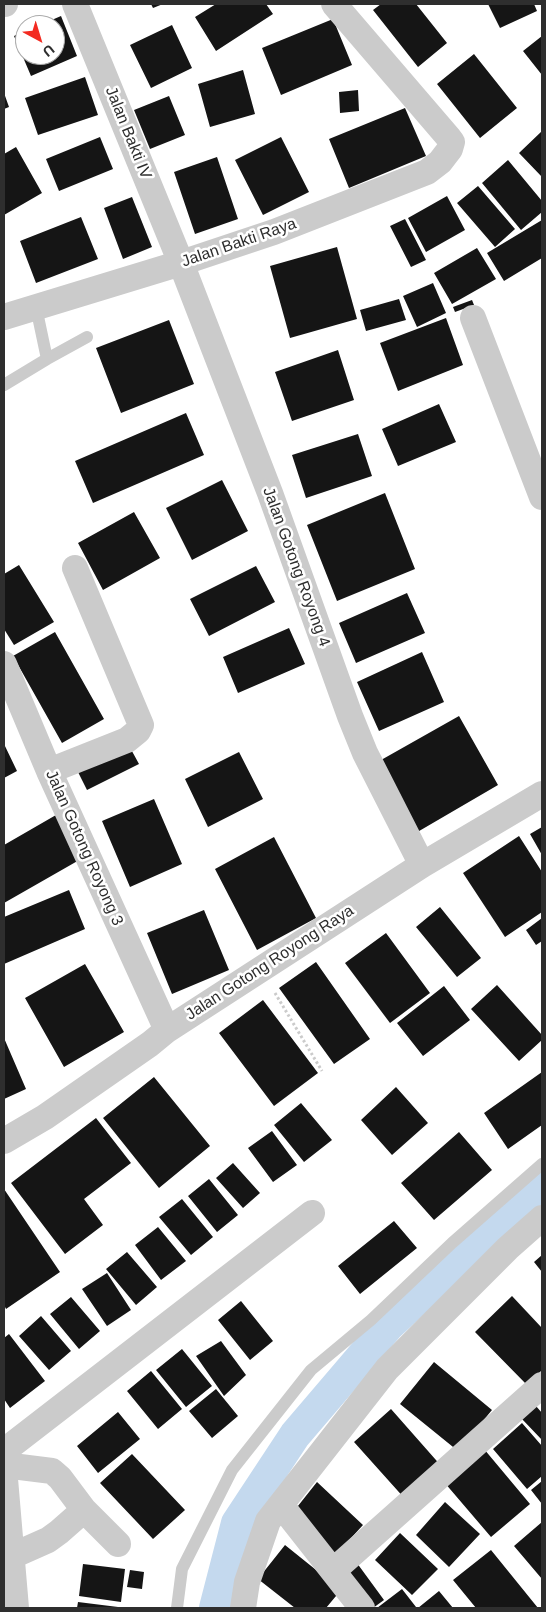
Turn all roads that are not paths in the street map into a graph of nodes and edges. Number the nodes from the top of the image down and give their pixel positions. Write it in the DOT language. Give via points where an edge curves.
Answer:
graph roads {
  1 [pos="75,4"];
  2 [pos="334,4"];
  3 [pos="181,263"];
  4 [pos="36,307"];
  5 [pos="6,311"];
  6 [pos="473,318"];
  7 [pos="87,337"];
  8 [pos="47,359"];
  9 [pos="4,385"];
  10 [pos="542,497"];
  11 [pos="75,568"];
  12 [pos="4,664"];
  13 [pos="49,771"];
  14 [pos="542,794"];
  15 [pos="422,865"];
  16 [pos="167,1030"];
  17 [pos="4,1141"];
  18 [pos="542,1164"];
  19 [pos="312,1213"];
  20 [pos="542,1218"];
  21 [pos="542,1385"];
  22 [pos="4,1451"];
  23 [pos="4,1466"];
  24 [pos="280,1505"];
  25 [pos="84,1510"];
  26 [pos="118,1544"];
  27 [pos="12,1556"];
  28 [pos="333,1572"];
  29 [pos="16,1608"];
  30 [pos="177,1608"];
  31 [pos="243,1608"];
  32 [pos="362,1608"];
  1 -- 3 [label="street, Jalan Bakti IV"];
  2 -- 3 [label="street, Jalan Bakti Raya" via="449,138 452,142 450,149 427,172 274,232"];
  3 -- 4 [label="street, Jalan Bakti Raya"];
  3 -- 15 [label="street, Jalan Gotong Royong 4" via="270,493 350,716 365,753"];
  4 -- 5 [label="street, Jalan Bakti Raya"];
  4 -- 8 [label="lane"];
  6 -- 10 [label="street"];
  7 -- 8 [label="lane"];
  8 -- 9 [label="lane"];
  11 -- 13 [label="street" via="141,725 127,740"];
  12 -- 13 [label="street, Jalan Gotong Royong 3"];
  13 -- 16 [label="street, Jalan Gotong Royong 3"];
  14 -- 15 [label="street, Jalan Gotong Royong Raya"];
  15 -- 16 [label="street, Jalan Gotong Royong Raya"];
  16 -- 17 [label="street, Jalan Gotong Royong Raya" via="46,1116"];
  18 -- 30 [label="lane" via="371,1320 311,1370 232,1470 182,1569"];
  19 -- 22 [label="street"];
  20 -- 24 [label="street" via="387,1369"];
  21 -- 28 [label="street"];
  23 -- 25 [label="street" via="52,1471"];
  23 -- 27 [label="street"];
  24 -- 28 [label="street"];
  24 -- 31 [label="street" via="268,1521 261,1540 247,1582"];
  25 -- 26 [label="street"];
  25 -- 27 [label="street" via="48,1540"];
  27 -- 29 [label="street"];
  28 -- 32 [label="street"];
}
